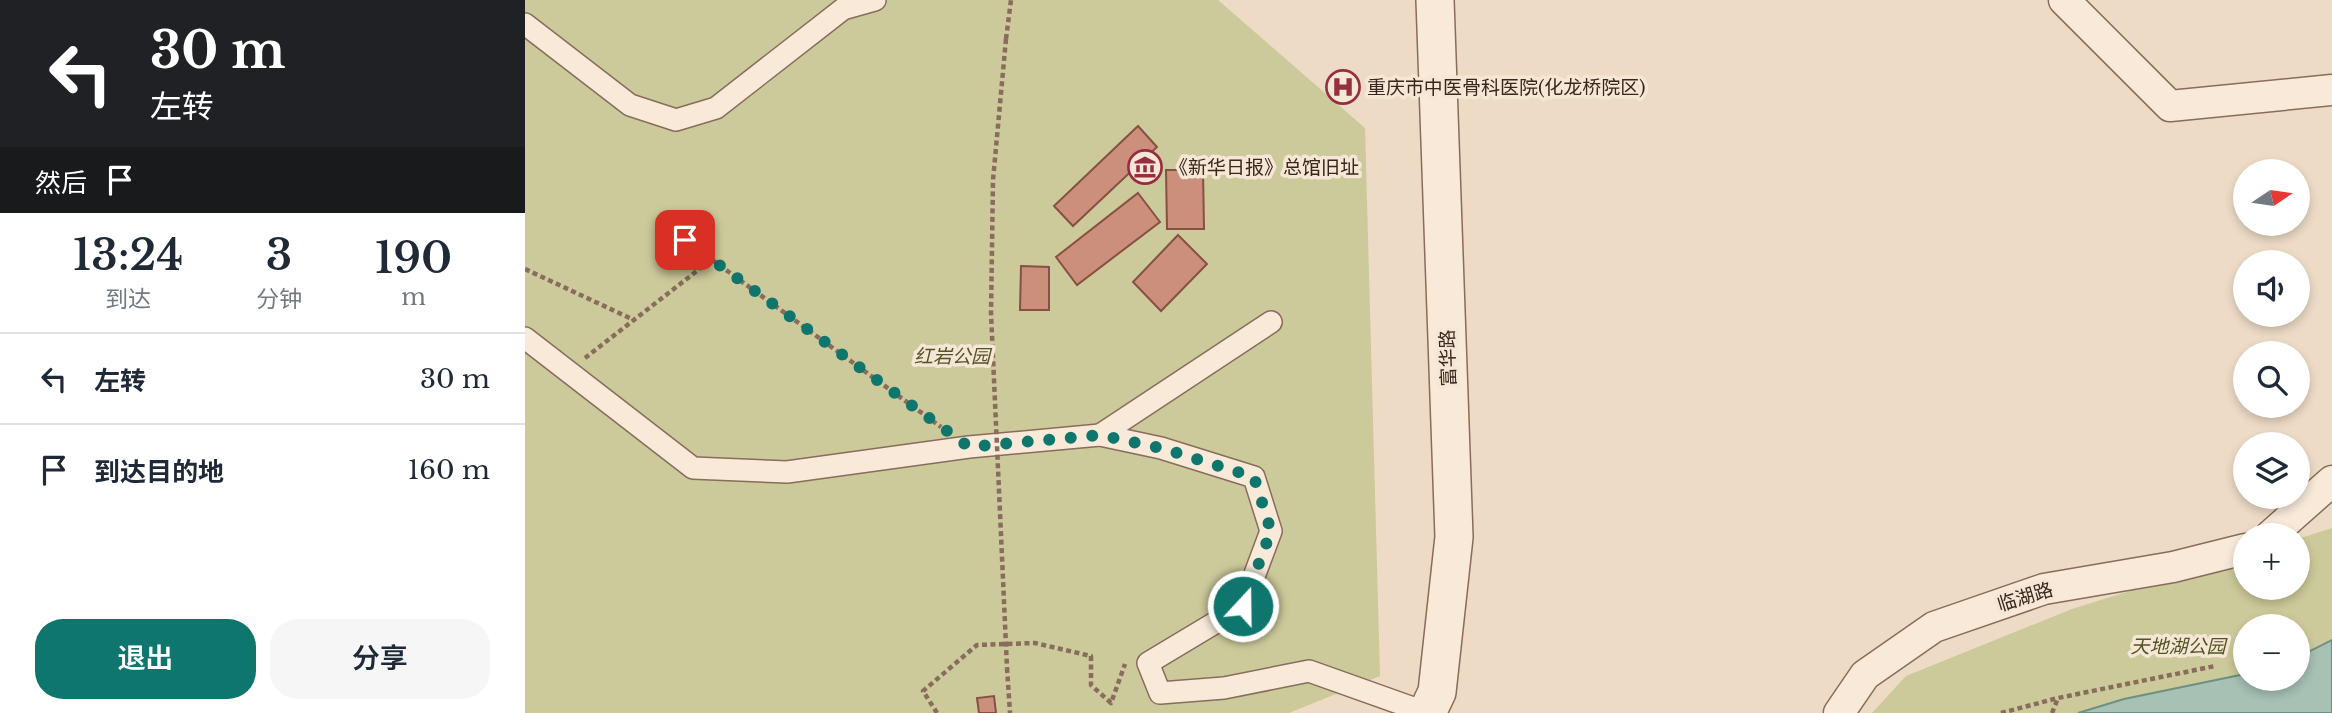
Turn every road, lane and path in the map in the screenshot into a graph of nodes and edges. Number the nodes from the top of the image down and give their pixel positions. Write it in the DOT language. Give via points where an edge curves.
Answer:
graph roads {
  1 [pos="875,0"];
  2 [pos="1011,0"];
  3 [pos="1418,0"];
  4 [pos="1435,0"];
  5 [pos="2064,0"];
  6 [pos="525,24"];
  7 [pos="2332,90"];
  8 [pos="685,240"];
  9 [pos="711,260"];
  10 [pos="525,269"];
  11 [pos="634,320"];
  12 [pos="1271,322"];
  13 [pos="525,338"];
  14 [pos="568,371"];
  15 [pos="1100,435"];
  16 [pos="969,447"];
  17 [pos="2332,481"];
  18 [pos="2285,523"];
  19 [pos="2233,552"];
  20 [pos="1147,663"];
  21 [pos="2215,666"];
  22 [pos="2058,698"];
  23 [pos="2053,712"];
  24 [pos="937,713"];
  25 [pos="1010,713"];
  26 [pos="1427,713"];
  27 [pos="1839,713"];
  28 [pos="2001,713"];
  1 -- 6 [label="street" via="843,9 716,108 676,120 629,105"];
  2 -- 25 [label="path, bridge" via="993,180 991,313"];
  3 -- 26 [label="street, 富华路" via="1418,129 1442,535 1420,697"];
  4 -- 26 [label="street, 富华路" via="1454,537 1437,692"];
  5 -- 7 [label="street" via="2169,106"];
  8 -- 9 [label="path"];
  9 -- 11 [label="path"];
  9 -- 16 [label="path"];
  10 -- 11 [label="path"];
  11 -- 14 [label="path"];
  12 -- 15 [label="street"];
  13 -- 14 [label="street"];
  14 -- 16 [label="street" via="693,468 787,472"];
  15 -- 16 [label="street"];
  15 -- 20 [label="street" via="1161,448 1254,477 1271,531 1243,606"];
  17 -- 18 [label="street"];
  19 -- 27 [label="street, 临湖路" via="2044,589 1934,627 1865,675"];
  20 -- 24 [label="path" via="1126,661 1111,703 1091,685 1091,656 1035,643 977,645 923,691"];
  20 -- 26 [label="street" via="1160,693 1224,688 1310,671"];
  21 -- 22 [label="path"];
  22 -- 23 [label="path"];
  22 -- 28 [label="path"];
}
